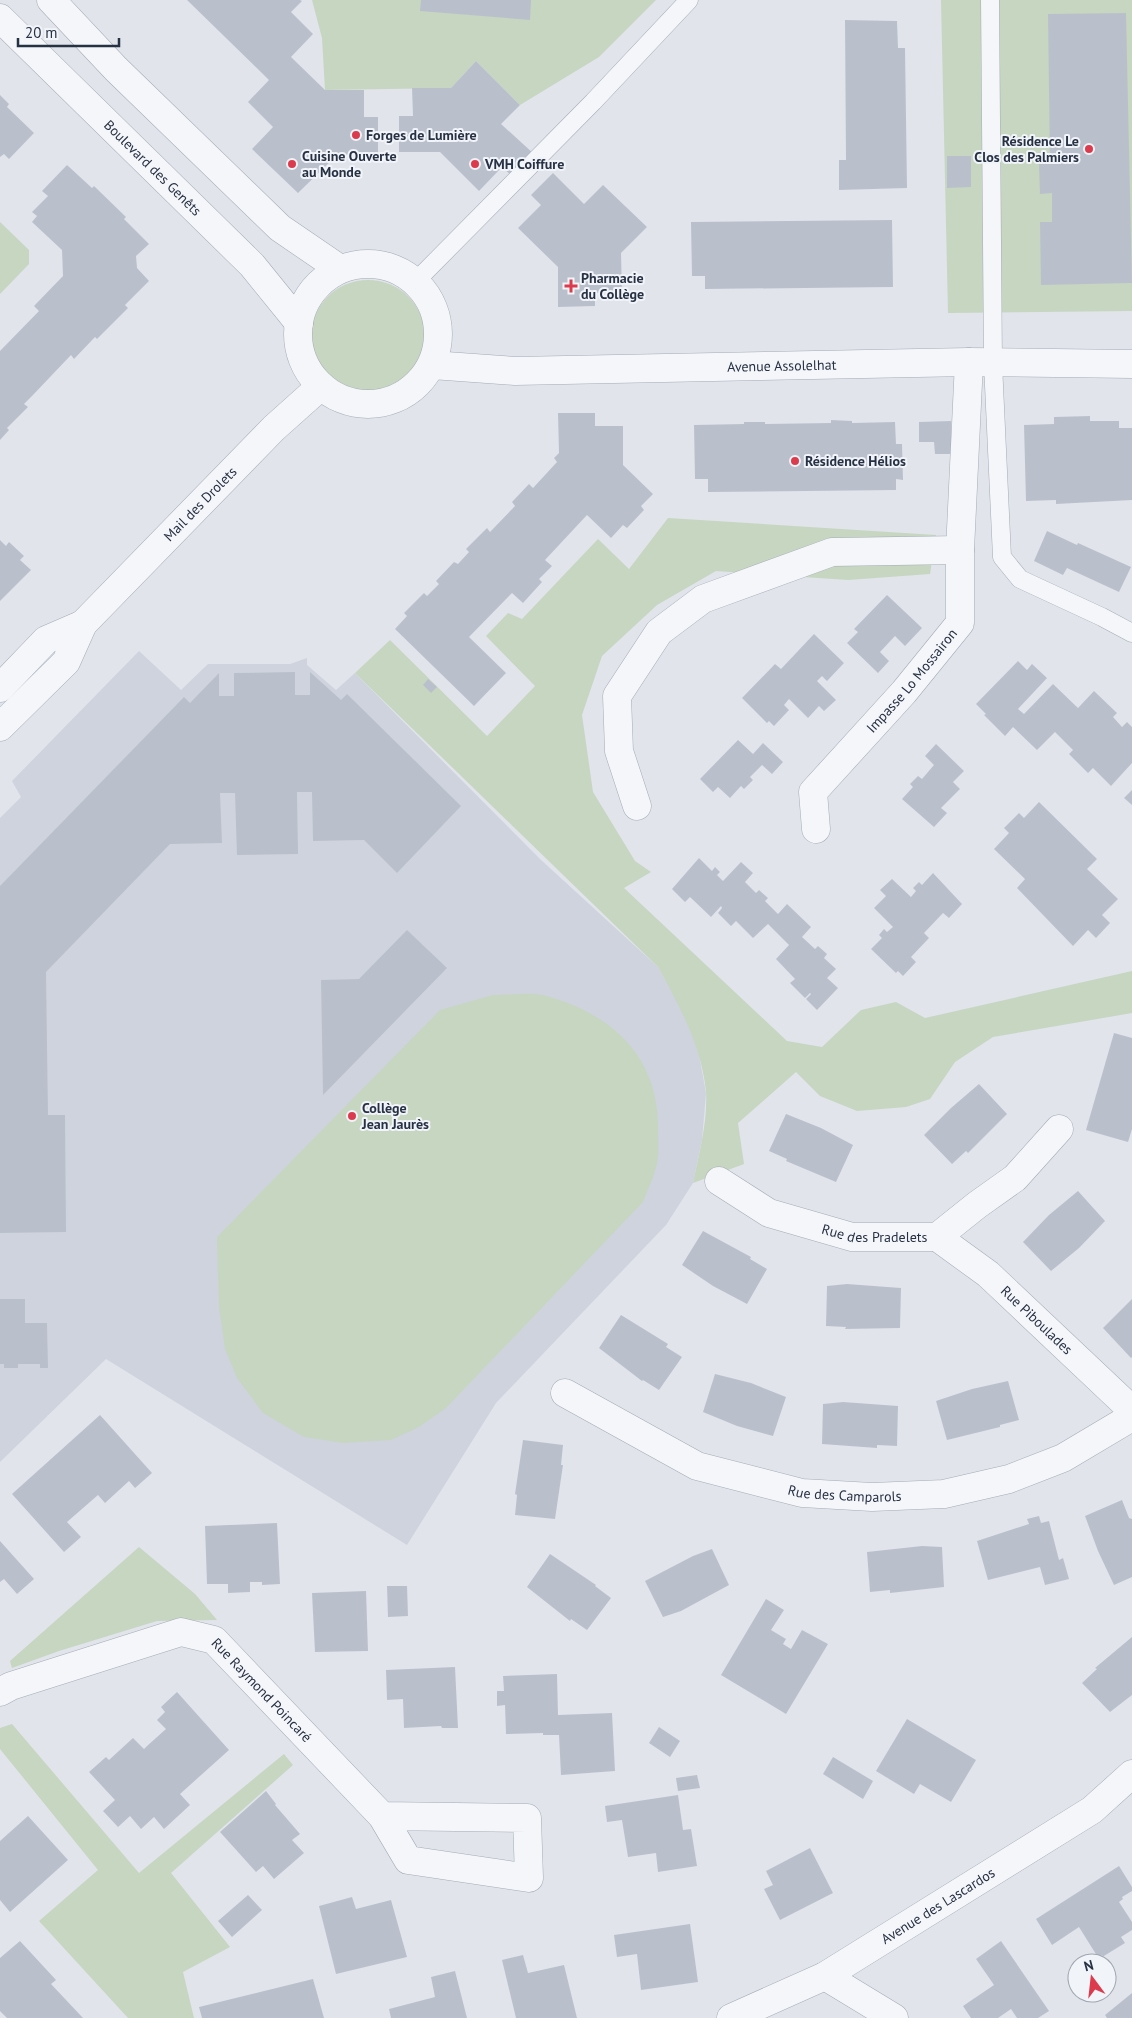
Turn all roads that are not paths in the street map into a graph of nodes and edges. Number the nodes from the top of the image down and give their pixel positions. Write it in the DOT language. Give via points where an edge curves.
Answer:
graph roads {
  1 [pos="51,0"];
  2 [pos="689,0"];
  3 [pos="990,0"];
  4 [pos="0,18"];
  5 [pos="340,269"];
  6 [pos="416,281"];
  7 [pos="298,324"];
  8 [pos="981,363"];
  9 [pos="1132,364"];
  10 [pos="432,365"];
  11 [pos="321,386"];
  12 [pos="960,550"];
  13 [pos="83,624"];
  14 [pos="1132,633"];
  15 [pos="0,688"];
  16 [pos="0,727"];
  17 [pos="638,806"];
  18 [pos="816,828"];
  19 [pos="1059,1129"];
  20 [pos="719,1181"];
  21 [pos="936,1237"];
  22 [pos="565,1393"];
  23 [pos="1132,1410"];
  24 [pos="1132,1417"];
  25 [pos="0,1692"];
  26 [pos="1132,1774"];
  27 [pos="382,1816"];
  28 [pos="825,1976"];
  29 [pos="731,2018"];
  30 [pos="894,2018"];
  1 -- 5 [label="street" via="280,228"];
  2 -- 6 [label="lane"];
  3 -- 8 [label="lane"];
  4 -- 7 [label="street, Boulevard des Genêts" via="252,265"];
  5 -- 6 [label="street" via="371,263 394,268"];
  5 -- 7 [label="street" via="312,291"];
  6 -- 10 [label="street" via="435,310 438,323 437,348"];
  7 -- 11 [label="street" via="299,348 310,374"];
  8 -- 9 [label="street, Avenue Assolelhat"];
  8 -- 10 [label="street, Avenue Assolelhat" via="515,371"];
  8 -- 12 [label="street, Impasse Lo Mossairon"];
  8 -- 14 [label="lane" via="1002,557 1020,580 1102,616"];
  10 -- 11 [label="street" via="417,384 386,401 364,404 340,398"];
  11 -- 13 [label="street, Mail des Drolets" via="274,428"];
  12 -- 17 [label="street" via="832,552 703,599 660,632 617,696 619,751"];
  12 -- 18 [label="street, Impasse Lo Mossairon" via="960,623 904,692 813,792"];
  13 -- 15 [label="street, Mail des Drolets" via="46,640"];
  13 -- 16 [label="street, Mail des Drolets" via="66,662"];
  19 -- 21 [label="street, Rue des Pradelets" via="1015,1178"];
  20 -- 21 [label="street, Rue des Pradelets" via="769,1213 852,1237"];
  21 -- 23 [label="street, Rue Piboulades" via="988,1274"];
  22 -- 24 [label="street, Rue des Camparols" via="697,1466 802,1493 863,1496 944,1494 1009,1479 1063,1458"];
  25 -- 27 [label="street, Rue Raymond Poincaré" via="181,1632 214,1640"];
  26 -- 28 [label="street, Avenue des Lascardos" via="1092,1810"];
  27 -- 27 [label="street, Rue Raymond Poincaré" via="408,1860 529,1878 527,1818"];
  28 -- 29 [label="street, Avenue des Lascardos"];
  28 -- 30 [label="street"];
}
